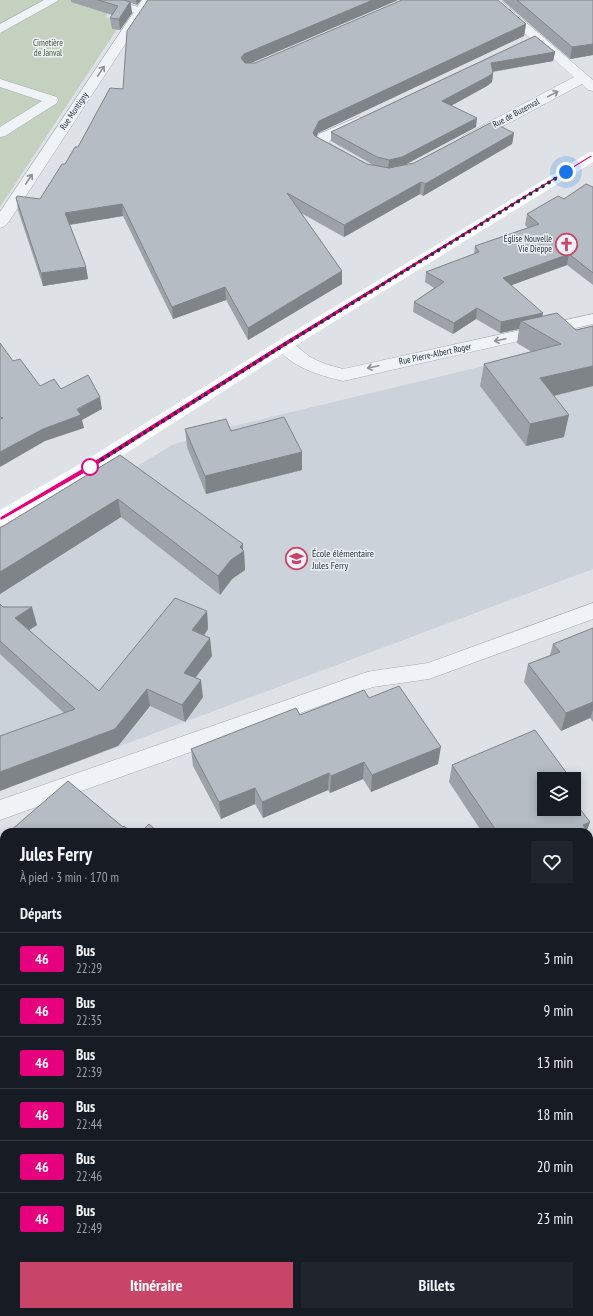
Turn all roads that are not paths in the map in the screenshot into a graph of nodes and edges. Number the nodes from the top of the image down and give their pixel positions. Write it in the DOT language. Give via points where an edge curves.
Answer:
graph roads {
  1 [pos="52,0"];
  2 [pos="102,0"];
  3 [pos="493,0"];
  4 [pos="148,5"];
  5 [pos="0,29"];
  6 [pos="536,37"];
  7 [pos="522,43"];
  8 [pos="588,82"];
  9 [pos="0,83"];
  10 [pos="367,117"];
  11 [pos="0,133"];
  12 [pos="456,145"];
  13 [pos="593,156"];
  14 [pos="352,162"];
  15 [pos="0,223"];
  16 [pos="593,319"];
  17 [pos="284,345"];
  18 [pos="0,518"];
  19 [pos="593,611"];
  20 [pos="0,810"];
  1 -- 5 [label="lane"];
  2 -- 4 [label="lane"];
  3 -- 6 [label="street"];
  15 -- 4 [label="street, Rue Montigny, one-way"];
  6 -- 7 [label="street"];
  6 -- 8 [label="street"];
  12 -- 8 [label="street, Rue de Buzenval, one-way"];
  9 -- 11 [label="lane" via="52,100"];
  10 -- 14 [label="street" via="324,137 321,144"];
  13 -- 17 [label="street"];
  16 -- 17 [label="street, Rue Pierre-Albert Roger, one-way" via="343,375 324,372 292,353"];
  17 -- 18 [label="street" via="86,469"];
  19 -- 20 [label="lane" via="429,671 372,679"];
}
